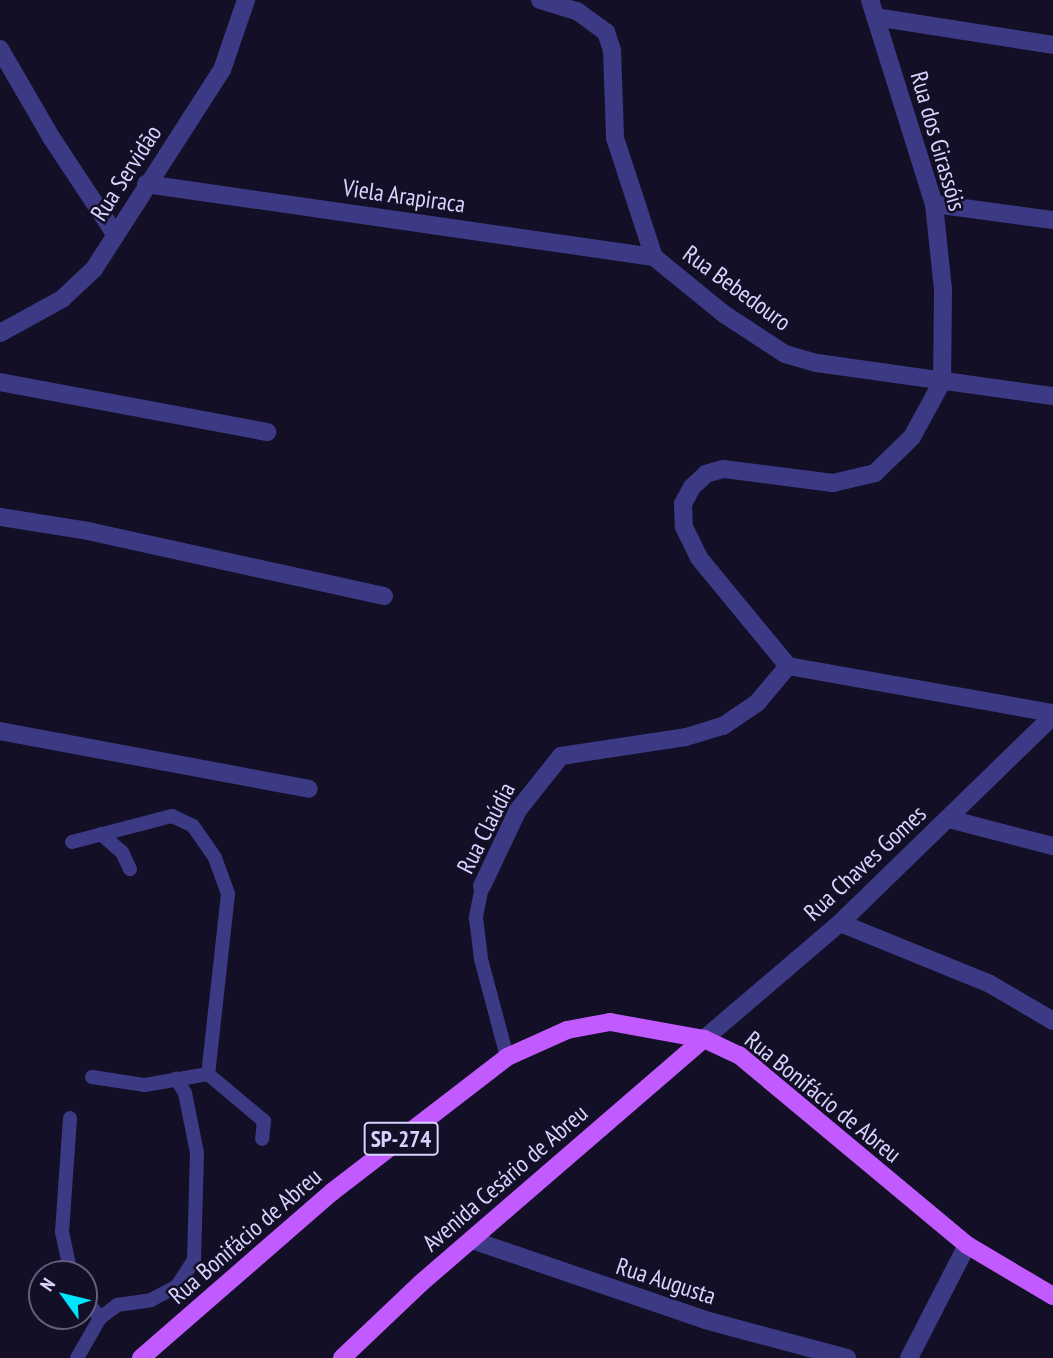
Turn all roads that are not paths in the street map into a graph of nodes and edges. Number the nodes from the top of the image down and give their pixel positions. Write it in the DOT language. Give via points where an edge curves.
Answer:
graph roads {
  1 [pos="246,0"];
  2 [pos="540,0"];
  3 [pos="872,8"];
  4 [pos="1053,45"];
  5 [pos="0,49"];
  6 [pos="146,184"];
  7 [pos="934,204"];
  8 [pos="1053,220"];
  9 [pos="115,234"];
  10 [pos="654,257"];
  11 [pos="0,333"];
  12 [pos="0,382"];
  13 [pos="942,382"];
  14 [pos="1053,396"];
  15 [pos="267,432"];
  16 [pos="0,517"];
  17 [pos="384,596"];
  18 [pos="788,666"];
  19 [pos="1053,714"];
  20 [pos="0,731"];
  21 [pos="309,789"];
  22 [pos="949,819"];
  23 [pos="101,834"];
  24 [pos="72,842"];
  25 [pos="1053,846"];
  26 [pos="130,869"];
  27 [pos="482,886"];
  28 [pos="840,923"];
  29 [pos="1053,1021"];
  30 [pos="704,1039"];
  31 [pos="507,1057"];
  32 [pos="208,1074"];
  33 [pos="92,1077"];
  34 [pos="176,1078"];
  35 [pos="70,1118"];
  36 [pos="262,1139"];
  37 [pos="472,1240"];
  38 [pos="967,1245"];
  39 [pos="69,1260"];
  40 [pos="1053,1296"];
  41 [pos="98,1316"];
  42 [pos="100,1318"];
  43 [pos="77,1358"];
  44 [pos="141,1358"];
  45 [pos="342,1358"];
  46 [pos="848,1358"];
  47 [pos="909,1358"];
  1 -- 6 [label="street, Rua Servidão" via="222,69"];
  2 -- 10 [label="street, Rua Bebedouro" via="577,11 606,32 612,50 615,138"];
  3 -- 4 [label="street"];
  3 -- 7 [label="street, Rua dos Girassóis"];
  5 -- 9 [label="street"];
  6 -- 9 [label="street, Rua Servidão"];
  6 -- 10 [label="street, Viela Arapiraca"];
  7 -- 8 [label="street"];
  7 -- 13 [label="street, Rua dos Girassóis" via="943,290"];
  9 -- 11 [label="street, Rua Servidão" via="94,269 62,299"];
  10 -- 13 [label="street, Rua Bebedouro" via="755,338 785,354"];
  12 -- 15 [label="street"];
  13 -- 14 [label="street, Rua Bebedouro"];
  13 -- 18 [label="street" via="912,437 875,473 833,483 723,469 706,474 692,487 683,504 684,527 699,558"];
  16 -- 17 [label="street" via="88,531"];
  18 -- 19 [label="street"];
  18 -- 27 [label="street, Rua Claúdia" via="757,703 723,726 687,737 561,756 518,810"];
  19 -- 22 [label="street, Rua Chaves Gomes"];
  20 -- 21 [label="street"];
  22 -- 25 [label="street"];
  22 -- 28 [label="street, Rua Chaves Gomes"];
  23 -- 24 [label="lane"];
  23 -- 26 [label="lane" via="122,852"];
  23 -- 32 [label="lane" via="172,816 193,826 215,858 228,894"];
  27 -- 31 [label="lane, Rua Claúdia" via="476,918 481,959"];
  28 -- 29 [label="street" via="990,984"];
  28 -- 30 [label="street, Rua Chaves Gomes"];
  30 -- 31 [label="main road, Rua Bonifácio de Abreu / SP-274" via="610,1023 567,1030"];
  30 -- 37 [label="main road, Avenida Cesário de Abreu"];
  30 -- 38 [label="main road, Rua Bonifácio de Abreu / SP-274" via="739,1055"];
  31 -- 44 [label="main road, Rua Bonifácio de Abreu / SP-274" via="332,1192"];
  32 -- 34 [label="lane"];
  32 -- 36 [label="lane" via="264,1121"];
  33 -- 34 [label="lane" via="145,1085"];
  34 -- 42 [label="lane" via="185,1093 197,1153 194,1260 177,1286 150,1300 117,1305"];
  35 -- 39 [label="lane" via="62,1211"];
  37 -- 45 [label="main road, Avenida Cesário de Abreu"];
  37 -- 46 [label="street, Rua Augusta" via="680,1312"];
  38 -- 40 [label="main road, Rua Bonifácio de Abreu / SP-274"];
  38 -- 47 [label="street"];
  41 -- 42 [label="lane"];
  42 -- 43 [label="lane"];
}
